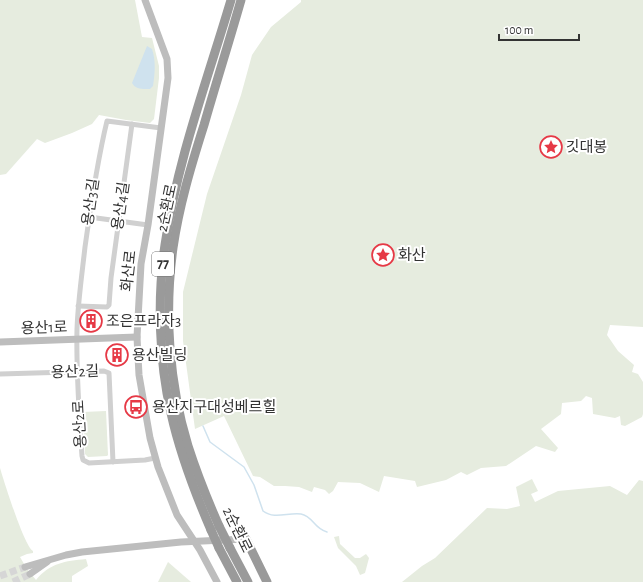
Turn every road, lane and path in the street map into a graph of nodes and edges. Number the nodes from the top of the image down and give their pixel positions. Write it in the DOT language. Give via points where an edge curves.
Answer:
graph roads {
  1 [pos="145,0"];
  2 [pos="241,0"];
  3 [pos="230,2"];
  4 [pos="132,124"];
  5 [pos="161,128"];
  6 [pos="89,217"];
  7 [pos="119,221"];
  8 [pos="148,225"];
  9 [pos="78,306"];
  10 [pos="137,337"];
  11 [pos="77,339"];
  12 [pos="0,342"];
  13 [pos="77,372"];
  14 [pos="0,374"];
  15 [pos="155,458"];
  16 [pos="113,462"];
  17 [pos="215,528"];
  18 [pos="246,539"];
  19 [pos="193,542"];
  20 [pos="51,560"];
  21 [pos="25,567"];
  22 [pos="30,574"];
  23 [pos="217,582"];
  24 [pos="237,582"];
  25 [pos="248,582"];
  26 [pos="268,582"];
  1 -- 5 [label="main road, 화산로" via="167,59 168,78"];
  2 -- 17 [label="highway, 2순환로 / 77" via="179,214 169,289 172,365 179,407 188,445"];
  3 -- 17 [label="highway, 2순환로 / 77" via="181,168 164,245 161,280 162,345 171,414 184,462"];
  4 -- 5 [label="street, 용산3길"];
  4 -- 6 [label="street, 용산3길" via="107,121"];
  4 -- 7 [label="street, 용산4길"];
  5 -- 8 [label="main road, 화산로"];
  6 -- 7 [label="street"];
  6 -- 9 [label="street, 용산3길"];
  7 -- 8 [label="street"];
  7 -- 9 [label="street, 용산4길" via="109,305"];
  8 -- 10 [label="main road, 화산로" via="141,264"];
  9 -- 11 [label="street, 용산3길"];
  10 -- 11 [label="main road, 용산1로"];
  10 -- 15 [label="main road, 화산로" via="139,375"];
  11 -- 12 [label="main road, 용산1로"];
  11 -- 13 [label="street, 용산2로"];
  13 -- 14 [label="street, 용산2길"];
  13 -- 16 [label="street, 용산2로" via="82,458 89,463"];
  13 -- 16 [label="street, 용산2길" via="104,370 109,373"];
  15 -- 16 [label="street, 용산2로"];
  15 -- 19 [label="main road, 화산로" via="177,516"];
  17 -- 24 [label="highway, 2순환로 / 77, bridge" via="219,548"];
  17 -- 25 [label="highway, 2순환로 / 77, bridge" via="230,548"];
  18 -- 19 [label="main road"];
  18 -- 26 [label="highway"];
  19 -- 20 [label="main road" via="82,552"];
  19 -- 23 [label="main road, 화산로"];
  20 -- 21 [label="main road"];
  20 -- 22 [label="main road"];
}
